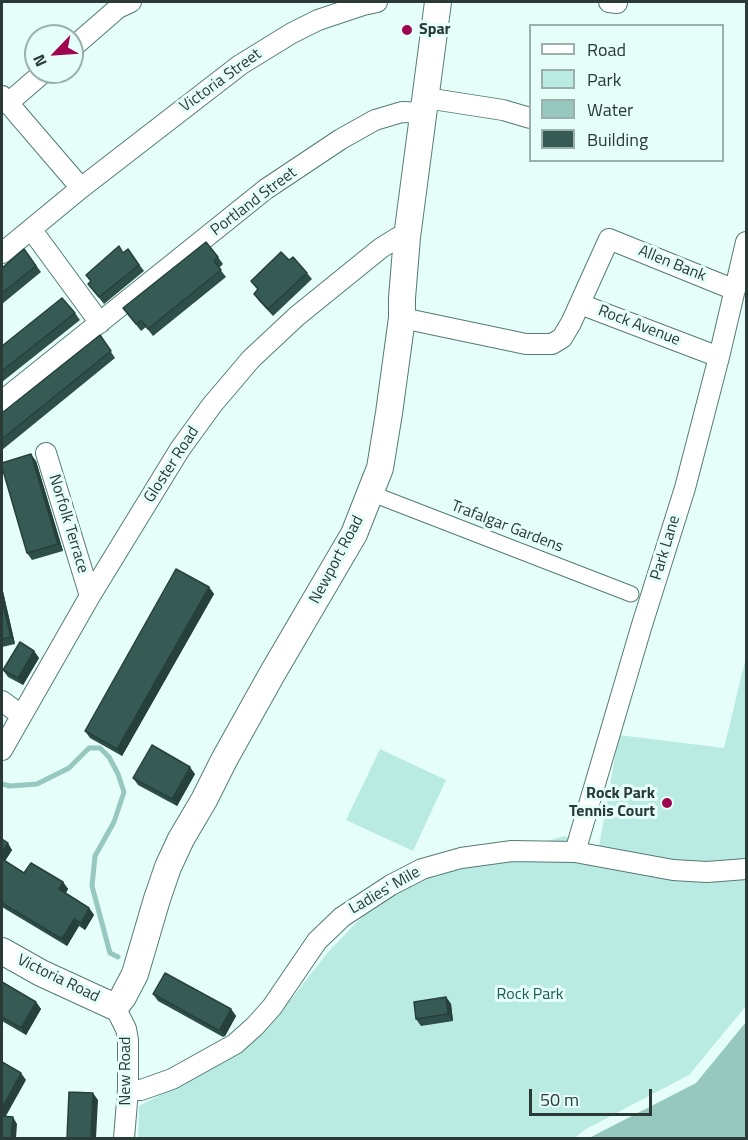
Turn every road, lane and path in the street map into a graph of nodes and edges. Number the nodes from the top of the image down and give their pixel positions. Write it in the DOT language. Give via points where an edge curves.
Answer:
graph roads {
  1 [pos="377,2"];
  2 [pos="438,2"];
  3 [pos="120,4"];
  4 [pos="84,37"];
  5 [pos="27,84"];
  6 [pos="5,100"];
  7 [pos="424,105"];
  8 [pos="529,117"];
  9 [pos="81,188"];
  10 [pos="31,229"];
  11 [pos="407,237"];
  12 [pos="747,242"];
  13 [pos="2,253"];
  14 [pos="735,290"];
  15 [pos="580,304"];
  16 [pos="402,318"];
  17 [pos="100,323"];
  18 [pos="719,357"];
  19 [pos="2,401"];
  20 [pos="46,453"];
  21 [pos="370,493"];
  22 [pos="631,594"];
  23 [pos="90,596"];
  24 [pos="2,701"];
  25 [pos="21,715"];
  26 [pos="2,750"];
  27 [pos="575,852"];
  28 [pos="747,869"];
  29 [pos="2,951"];
  30 [pos="115,1006"];
  31 [pos="128,1090"];
  32 [pos="124,1138"];
  1 -- 9 [label="street, Victoria Street" via="318,20 240,64"];
  2 -- 7 [label="street, Newport Road"];
  3 -- 4 [label="street"];
  5 -- 6 [label="street"];
  6 -- 9 [label="street"];
  7 -- 8 [label="street, Portland Street" via="503,110"];
  7 -- 11 [label="street, Newport Road"];
  7 -- 17 [label="street, Portland Street" via="375,120 266,189"];
  9 -- 10 [label="street, Victoria Street"];
  10 -- 13 [label="street, Victoria Street"];
  10 -- 17 [label="street"];
  11 -- 16 [label="street, Newport Road"];
  11 -- 23 [label="street, Gloster Road" via="397,238 368,258 297,316 238,373 180,450"];
  12 -- 14 [label="street, Park Lane"];
  14 -- 15 [label="street, Allen Bank" via="609,239"];
  14 -- 18 [label="street, Park Lane"];
  15 -- 16 [label="street, Rock Avenue" via="562,338 552,344 526,344"];
  15 -- 18 [label="street, Rock Avenue"];
  16 -- 21 [label="street, Newport Road" via="380,468"];
  17 -- 19 [label="street, Portland Street"];
  18 -- 27 [label="street, Park Lane" via="685,488"];
  20 -- 23 [label="street, Norfolk Terrace"];
  21 -- 22 [label="street, Trafalgar Gardens"];
  21 -- 30 [label="street, Newport Road" via="354,534 272,674 168,867 135,974"];
  23 -- 25 [label="street, Gloster Road"];
  24 -- 25 [label="street"];
  25 -- 26 [label="street, Gloster Road"];
  27 -- 28 [label="street, Ladies' Mile" via="673,870"];
  27 -- 31 [label="street, Ladies' Mile" via="512,851 461,858 422,868 390,885 342,917 317,941 272,1007 236,1044 172,1079 141,1090"];
  29 -- 30 [label="street, Victoria Road"];
  30 -- 31 [label="street, New Road" via="128,1041"];
  31 -- 32 [label="street, New Road"];
}
